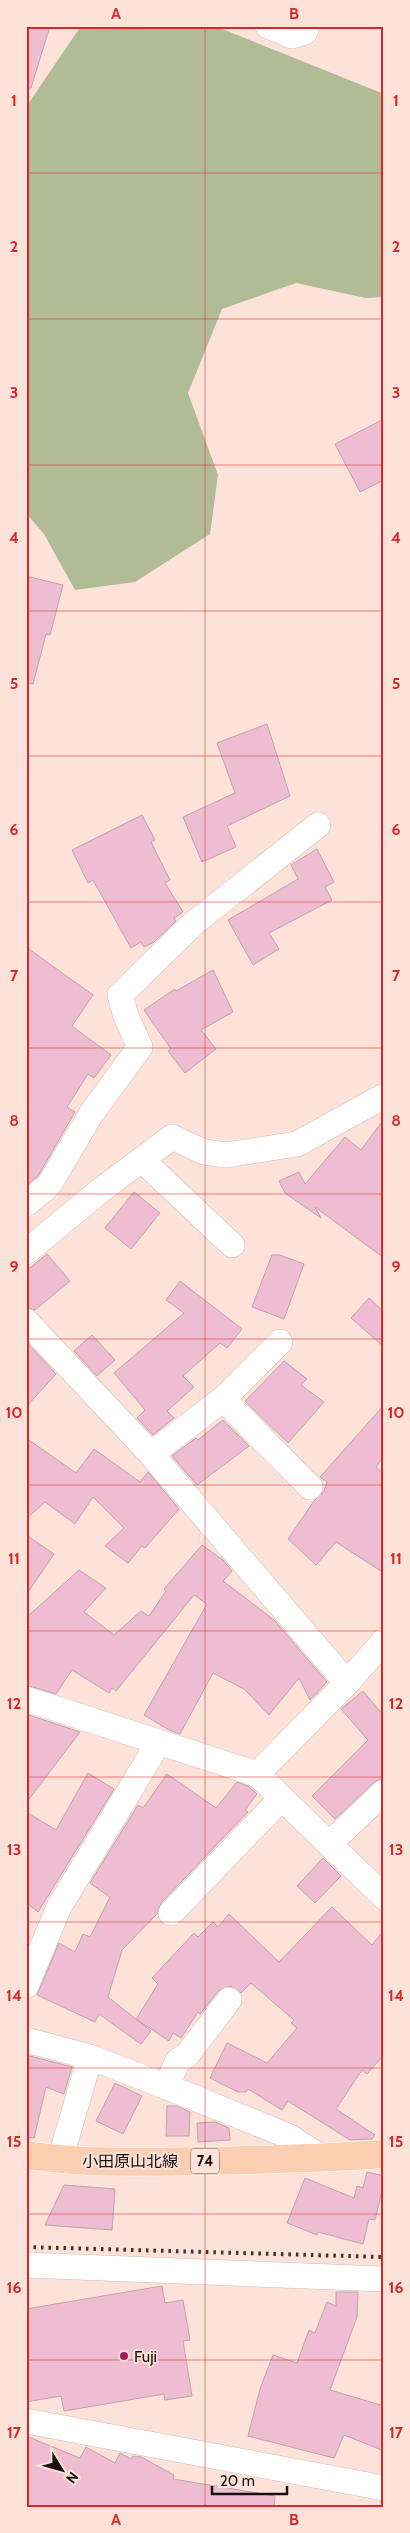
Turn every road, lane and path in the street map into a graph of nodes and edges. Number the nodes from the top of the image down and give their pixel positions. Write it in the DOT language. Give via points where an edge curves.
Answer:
graph roads {
  1 [pos="268,26"];
  2 [pos="308,26"];
  3 [pos="318,824"];
  4 [pos="384,1096"];
  5 [pos="142,1160"];
  6 [pos="26,1204"];
  7 [pos="232,1245"];
  8 [pos="26,1252"];
  9 [pos="26,1321"];
  10 [pos="280,1342"];
  11 [pos="223,1399"];
  12 [pos="151,1454"];
  13 [pos="310,1487"];
  14 [pos="384,1641"];
  15 [pos="347,1683"];
  16 [pos="26,1699"];
  17 [pos="159,1742"];
  18 [pos="257,1774"];
  19 [pos="384,1792"];
  20 [pos="282,1798"];
  21 [pos="329,1844"];
  22 [pos="384,1897"];
  23 [pos="171,1913"];
  24 [pos="26,1986"];
  25 [pos="229,2000"];
  26 [pos="26,2040"];
  27 [pos="90,2057"];
  28 [pos="166,2086"];
  29 [pos="384,2154"];
  30 [pos="26,2155"];
  31 [pos="322,2158"];
  32 [pos="60,2160"];
  33 [pos="26,2266"];
  34 [pos="384,2279"];
  35 [pos="26,2421"];
  36 [pos="384,2488"];
  1 -- 2 [label="street" via="292,36 305,32"];
  3 -- 6 [label="street" via="194,923 120,995 140,1047 91,1114 49,1185"];
  4 -- 5 [label="street" via="297,1144 226,1155 204,1152 172,1137"];
  5 -- 7 [label="street"];
  5 -- 8 [label="street"];
  9 -- 12 [label="street"];
  10 -- 11 [label="street"];
  11 -- 12 [label="street"];
  11 -- 13 [label="street"];
  12 -- 15 [label="street"];
  14 -- 15 [label="street"];
  15 -- 18 [label="street"];
  16 -- 17 [label="street"];
  17 -- 18 [label="street"];
  17 -- 24 [label="street" via="59,1907"];
  18 -- 20 [label="street"];
  19 -- 21 [label="street"];
  20 -- 21 [label="street"];
  20 -- 23 [label="street"];
  21 -- 22 [label="street"];
  25 -- 28 [label="street" via="187,2056 178,2061"];
  26 -- 27 [label="street"];
  27 -- 28 [label="street"];
  27 -- 32 [label="street"];
  28 -- 31 [label="street" via="288,2136"];
  29 -- 31 [label="main road, 小田原山北線 / 74"];
  30 -- 32 [label="main road, 小田原山北線 / 74"];
  31 -- 32 [label="main road, 小田原山北線 / 74" via="132,2162"];
  33 -- 34 [label="street"];
  35 -- 36 [label="street"];
}
